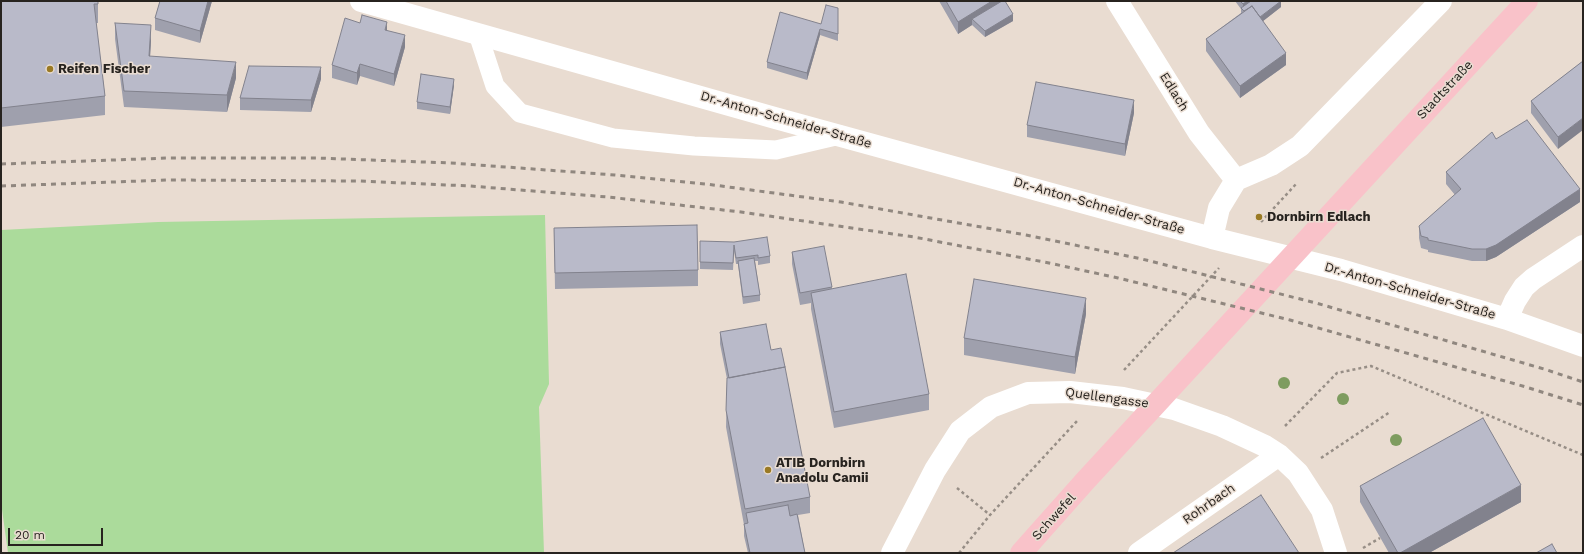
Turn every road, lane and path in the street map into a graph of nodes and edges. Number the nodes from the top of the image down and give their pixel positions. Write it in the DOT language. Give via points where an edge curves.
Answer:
graph roads {
  1 [pos="361,1"];
  2 [pos="1117,1"];
  3 [pos="1441,1"];
  4 [pos="1527,1"];
  5 [pos="478,34"];
  6 [pos="840,135"];
  7 [pos="1301,178"];
  8 [pos="1236,180"];
  9 [pos="1258,225"];
  10 [pos="1218,239"];
  11 [pos="1583,246"];
  12 [pos="1221,266"];
  13 [pos="1507,319"];
  14 [pos="1583,346"];
  15 [pos="1119,376"];
  16 [pos="1390,412"];
  17 [pos="1082,416"];
  18 [pos="1272,450"];
  19 [pos="1583,455"];
  20 [pos="935,470"];
  21 [pos="1298,473"];
  22 [pos="1086,480"];
  23 [pos="990,515"];
  24 [pos="1380,538"];
  25 [pos="1360,549"];
  26 [pos="892,553"];
  27 [pos="959,553"];
  28 [pos="1021,553"];
  29 [pos="1139,553"];
  30 [pos="1336,553"];
  1 -- 5 [label="street, Dr.-Anton-Schneider-Straße"];
  2 -- 8 [label="street, Edlach" via="1199,132"];
  3 -- 8 [label="street" via="1300,146 1271,165"];
  4 -- 22 [label="main road, Stadtstraße"];
  5 -- 6 [label="street, Dr.-Anton-Schneider-Straße"];
  5 -- 6 [label="lane" via="495,86 520,113 613,138 694,146 776,150"];
  6 -- 10 [label="street, Dr.-Anton-Schneider-Straße"];
  7 -- 9 [label="path"];
  8 -- 10 [label="street" via="1219,208"];
  10 -- 13 [label="street, Dr.-Anton-Schneider-Straße" via="1341,270"];
  11 -- 13 [label="street" via="1533,279 1515,301"];
  12 -- 15 [label="path"];
  13 -- 14 [label="street, Dr.-Anton-Schneider-Straße"];
  16 -- 21 [label="path"];
  17 -- 23 [label="path"];
  18 -- 19 [label="path" via="1337,373 1371,366"];
  18 -- 20 [label="street, Quellengasse" via="1222,426 1174,409 1123,398 1070,392 1028,393 991,407 960,431"];
  18 -- 21 [label="street, Quellengasse"];
  18 -- 29 [label="street, Rohrbach"];
  20 -- 23 [label="path"];
  20 -- 26 [label="street, Quellengasse"];
  21 -- 30 [label="street, Quellengasse" via="1322,510"];
  22 -- 28 [label="main road, Schwefel"];
  23 -- 27 [label="path"];
  24 -- 25 [label="path"];
}
